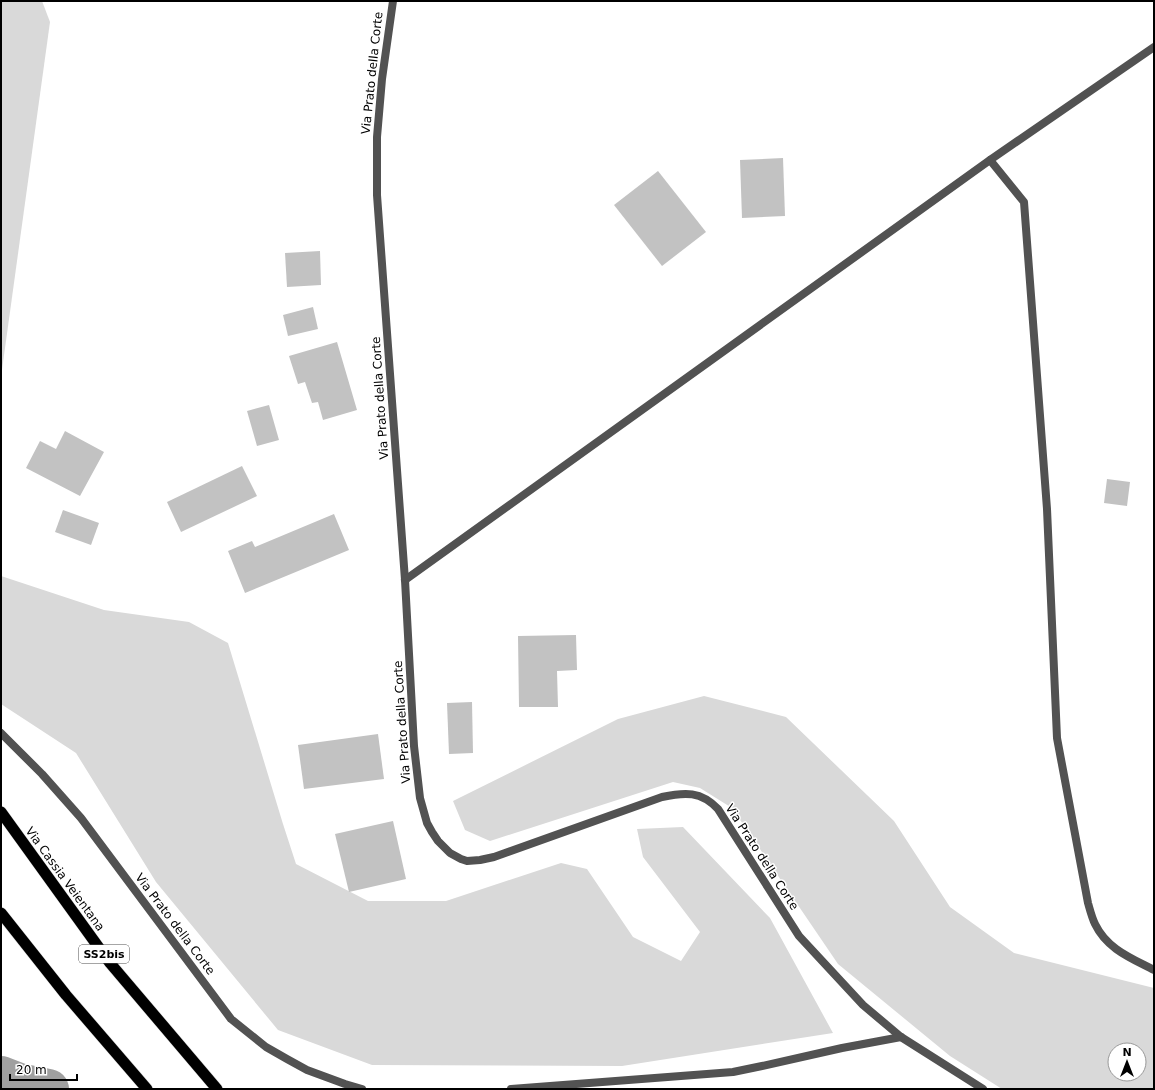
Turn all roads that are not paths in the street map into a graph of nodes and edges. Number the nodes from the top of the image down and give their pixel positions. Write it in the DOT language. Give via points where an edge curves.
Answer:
graph roads {
  1 [pos="393,1"];
  2 [pos="1154,46"];
  3 [pos="990,160"];
  4 [pos="405,580"];
  5 [pos="1,733"];
  6 [pos="1,812"];
  7 [pos="1,913"];
  8 [pos="1154,970"];
  9 [pos="901,1037"];
  10 [pos="147,1089"];
  11 [pos="217,1089"];
  12 [pos="362,1089"];
  13 [pos="511,1089"];
  14 [pos="983,1089"];
  1 -- 4 [label="street, Via Prato della Corte" via="377,137 377,194"];
  2 -- 3 [label="street"];
  3 -- 4 [label="street"];
  3 -- 8 [label="street" via="1024,202 1047,509 1057,738 1088,903 1095,924 1103,937 1121,953"];
  4 -- 9 [label="street, Via Prato della Corte" via="414,746 420,798 427,823 446,850 467,861 480,860 662,797 683,793 703,797 718,809 799,936 863,1005"];
  5 -- 12 [label="street, Via Prato della Corte" via="81,818 231,1018 266,1047 287,1060 307,1070"];
  6 -- 11 [label="highway, Via Cassia Veientana / SS2bis" via="110,963"];
  7 -- 10 [label="highway" via="66,995"];
  9 -- 13 [label="street" via="733,1072"];
  9 -- 14 [label="street, Via Prato della Corte"];
}
